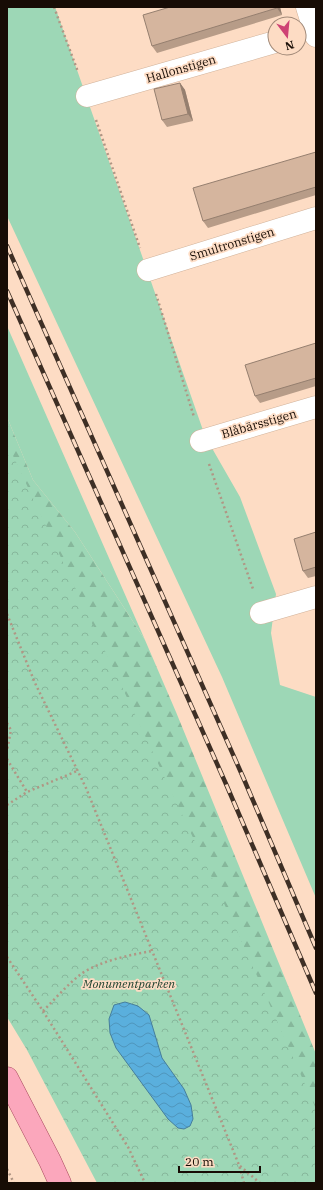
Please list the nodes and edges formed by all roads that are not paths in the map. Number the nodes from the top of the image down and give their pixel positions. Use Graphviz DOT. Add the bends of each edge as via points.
graph roads {
  1 [pos="307,7"];
  2 [pos="310,34"];
  3 [pos="267,44"];
  4 [pos="87,96"];
  5 [pos="316,218"];
  6 [pos="148,270"];
  7 [pos="316,407"];
  8 [pos="201,441"];
  9 [pos="316,597"];
  10 [pos="261,613"];
  11 [pos="7,1078"];
  12 [pos="60,1183"];
  1 -- 2 [label="street"];
  3 -- 4 [label="street, Hallonstigen"];
  5 -- 6 [label="street, Smultronstigen"];
  7 -- 8 [label="street, Blåbärsstigen"];
  9 -- 10 [label="street"];
  11 -- 12 [label="main road"];
}
